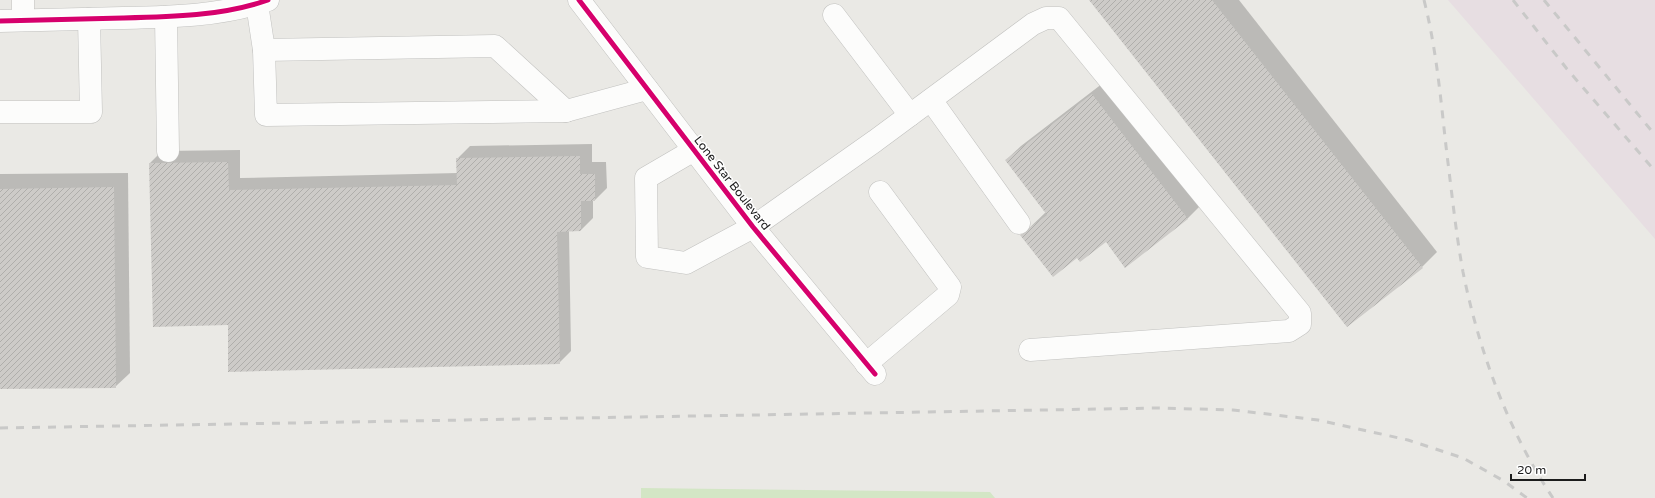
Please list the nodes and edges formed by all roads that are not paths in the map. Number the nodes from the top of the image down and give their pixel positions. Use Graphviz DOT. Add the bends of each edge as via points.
graph roads {
  1 [pos="579,0"];
  2 [pos="265,1"];
  3 [pos="23,10"];
  4 [pos="834,15"];
  5 [pos="166,17"];
  6 [pos="90,19"];
  7 [pos="0,21"];
  8 [pos="264,50"];
  9 [pos="647,89"];
  10 [pos="931,100"];
  11 [pos="566,111"];
  12 [pos="0,112"];
  13 [pos="910,115"];
  14 [pos="694,150"];
  15 [pos="168,151"];
  16 [pos="880,192"];
  17 [pos="1019,223"];
  18 [pos="753,228"];
  19 [pos="1030,350"];
  1 -- 9 [label="street, Lone Star Boulevard"];
  2 -- 5 [label="street" via="219,12"];
  2 -- 8 [label="street"];
  3 -- 6 [label="street"];
  3 -- 7 [label="street"];
  4 -- 13 [label="street"];
  5 -- 6 [label="street"];
  5 -- 15 [label="street"];
  6 -- 12 [label="street" via="91,112"];
  8 -- 11 [label="street" via="495,46"];
  8 -- 11 [label="street" via="266,115"];
  9 -- 11 [label="street"];
  9 -- 14 [label="street, Lone Star Boulevard"];
  10 -- 13 [label="street"];
  10 -- 17 [label="street"];
  10 -- 19 [label="street" via="1033,24 1046,18 1059,18 1300,312 1300,324 1289,331"];
  13 -- 18 [label="street"];
  14 -- 18 [label="street, Lone Star Boulevard"];
  14 -- 18 [label="street" via="646,178 646,257 686,264"];
  16 -- 18 [label="street, Lone Star Boulevard" via="950,287 948,294 871,369"];
}
